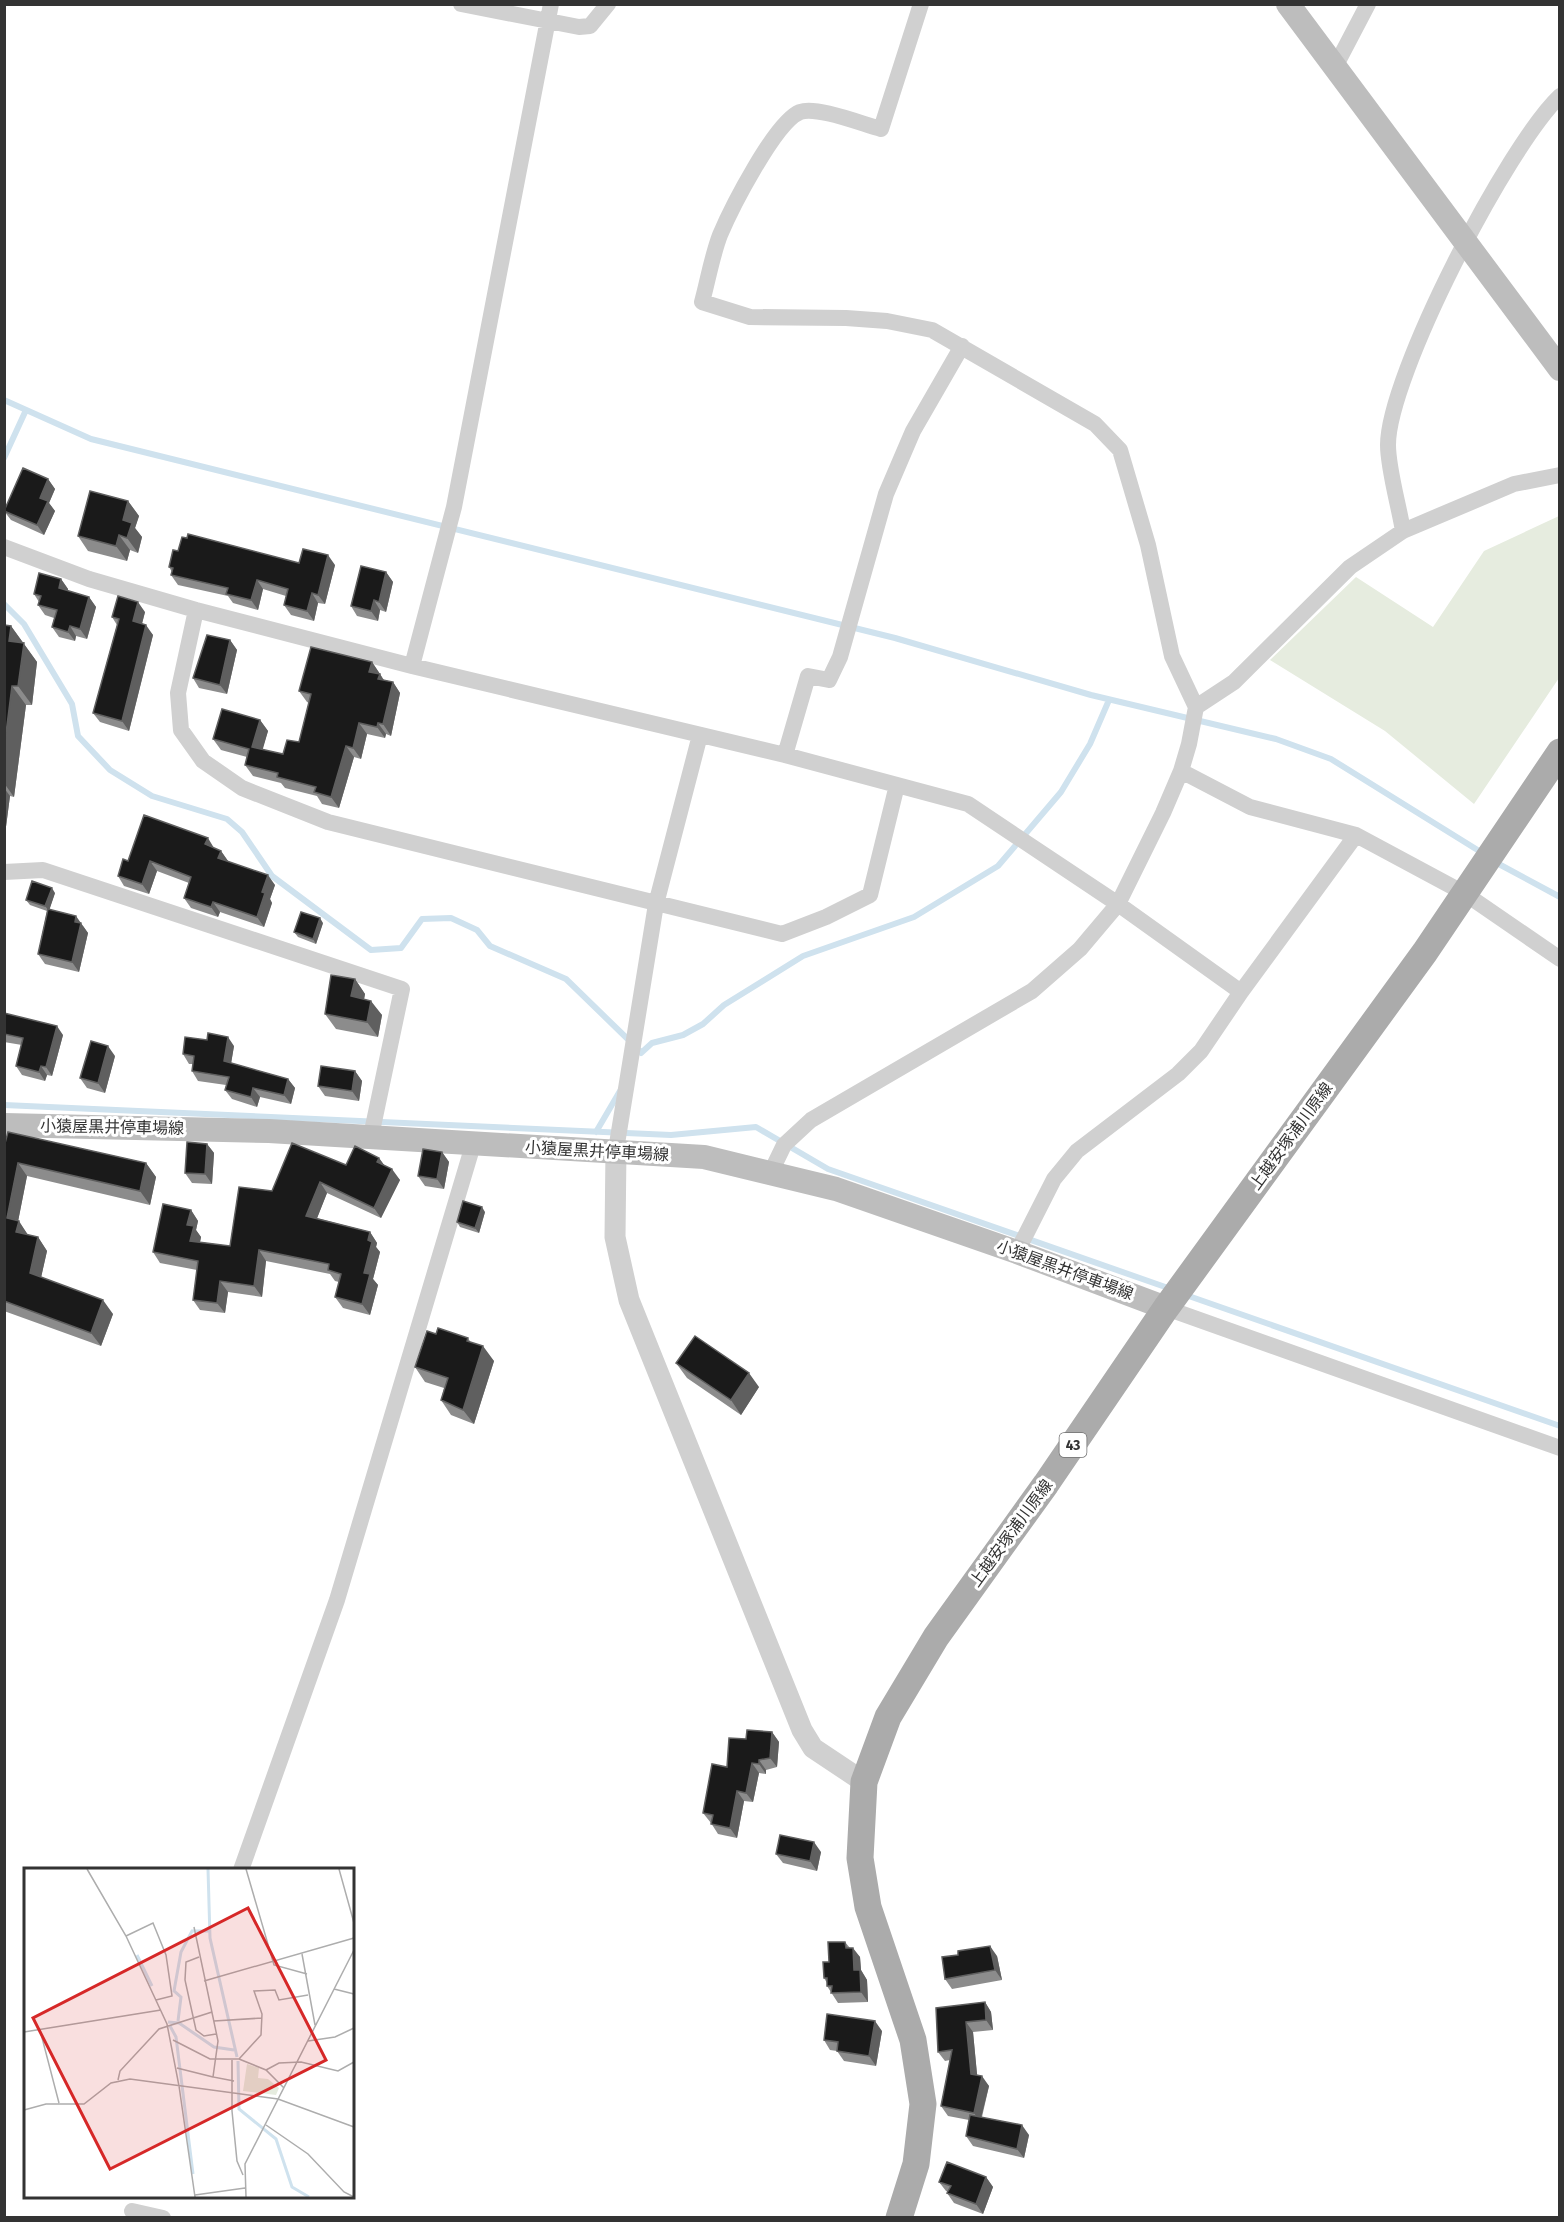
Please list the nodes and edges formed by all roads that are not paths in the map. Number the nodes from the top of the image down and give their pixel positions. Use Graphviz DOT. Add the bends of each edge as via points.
graph roads {
  1 [pos="461,4"];
  2 [pos="608,4"];
  3 [pos="921,4"];
  4 [pos="1288,4"];
  5 [pos="1368,4"];
  6 [pos="549,13"];
  7 [pos="1335,67"];
  8 [pos="1560,96"];
  9 [pos="1467,242"];
  10 [pos="962,346"];
  11 [pos="1560,369"];
  12 [pos="1560,475"];
  13 [pos="1403,531"];
  14 [pos="4,548"];
  15 [pos="196,610"];
  16 [pos="412,666"];
  17 [pos="1196,707"];
  18 [pos="700,735"];
  19 [pos="1560,752"];
  20 [pos="785,755"];
  21 [pos="1181,771"];
  22 [pos="897,785"];
  23 [pos="1356,835"];
  24 [pos="4,872"];
  25 [pos="1464,893"];
  26 [pos="656,904"];
  27 [pos="1118,904"];
  28 [pos="1560,959"];
  29 [pos="1240,992"];
  30 [pos="4,1125"];
  31 [pos="371,1136"];
  32 [pos="473,1145"];
  33 [pos="616,1150"];
  34 [pos="771,1172"];
  35 [pos="1017,1252"];
  36 [pos="1166,1308"];
  37 [pos="1560,1448"];
  38 [pos="864,1782"];
  39 [pos="241,1868"];
  40 [pos="132,2208"];
  41 [pos="163,2217"];
  42 [pos="899,2217"];
  1 -- 6 [label="street"];
  2 -- 6 [label="street" via="590,26 579,27"];
  3 -- 10 [label="street" via="881,129 820,112 801,112 787,121 769,143 720,236 702,302 750,317 887,321 932,330"];
  4 -- 7 [label="main road"];
  5 -- 7 [label="street"];
  6 -- 16 [label="street" via="454,507"];
  7 -- 9 [label="main road"];
  8 -- 9 [label="street" via="1527,136"];
  9 -- 11 [label="main road"];
  9 -- 13 [label="street" via="1420,334 1396,404 1388,445"];
  10 -- 17 [label="street" via="1095,424 1120,450 1148,545 1172,656"];
  10 -- 20 [label="street" via="913,431 886,494 840,657 829,680 808,676"];
  12 -- 13 [label="street" via="1514,484"];
  13 -- 17 [label="street" via="1350,567 1234,682"];
  14 -- 15 [label="street" via="89,579"];
  15 -- 16 [label="street"];
  15 -- 26 [label="street" via="178,693 182,730 203,761 242,788 328,822"];
  16 -- 18 [label="street"];
  17 -- 21 [label="street"];
  18 -- 20 [label="street"];
  18 -- 26 [label="street"];
  19 -- 25 [label="main road, 上越安塚浦川原線 / 43"];
  20 -- 22 [label="street"];
  21 -- 23 [label="street" via="1250,807"];
  21 -- 27 [label="street"];
  22 -- 26 [label="street" via="870,895 826,917 782,934"];
  22 -- 27 [label="street" via="968,804"];
  23 -- 25 [label="street"];
  23 -- 29 [label="street"];
  24 -- 31 [label="street" via="43,870 402,989"];
  25 -- 28 [label="street"];
  25 -- 36 [label="main road, 上越安塚浦川原線 / 43"];
  26 -- 33 [label="street"];
  27 -- 29 [label="street"];
  27 -- 34 [label="street" via="1080,949 1032,991 811,1120 784,1146"];
  29 -- 35 [label="street" via="1201,1051 1178,1074 1077,1151 1054,1179"];
  30 -- 31 [label="main road, 小猿屋黒井停車場線"];
  31 -- 32 [label="main road, 小猿屋黒井停車場線"];
  32 -- 33 [label="main road, 小猿屋黒井停車場線"];
  32 -- 39 [label="street" via="337,1600"];
  33 -- 34 [label="main road, 小猿屋黒井停車場線" via="704,1157"];
  33 -- 38 [label="street" via="615,1237 630,1300 802,1730 813,1748"];
  34 -- 35 [label="main road, 小猿屋黒井停車場線" via="836,1189"];
  35 -- 36 [label="main road, 小猿屋黒井停車場線"];
  36 -- 37 [label="street"];
  36 -- 38 [label="main road, 上越安塚浦川原線 / 43" via="915,1670 888,1717"];
  38 -- 42 [label="main road, 上越安塚浦川原線 / 43" via="860,1858 868,1907 913,2040 922,2104 916,2164"];
  40 -- 41 [label="street"];
}
